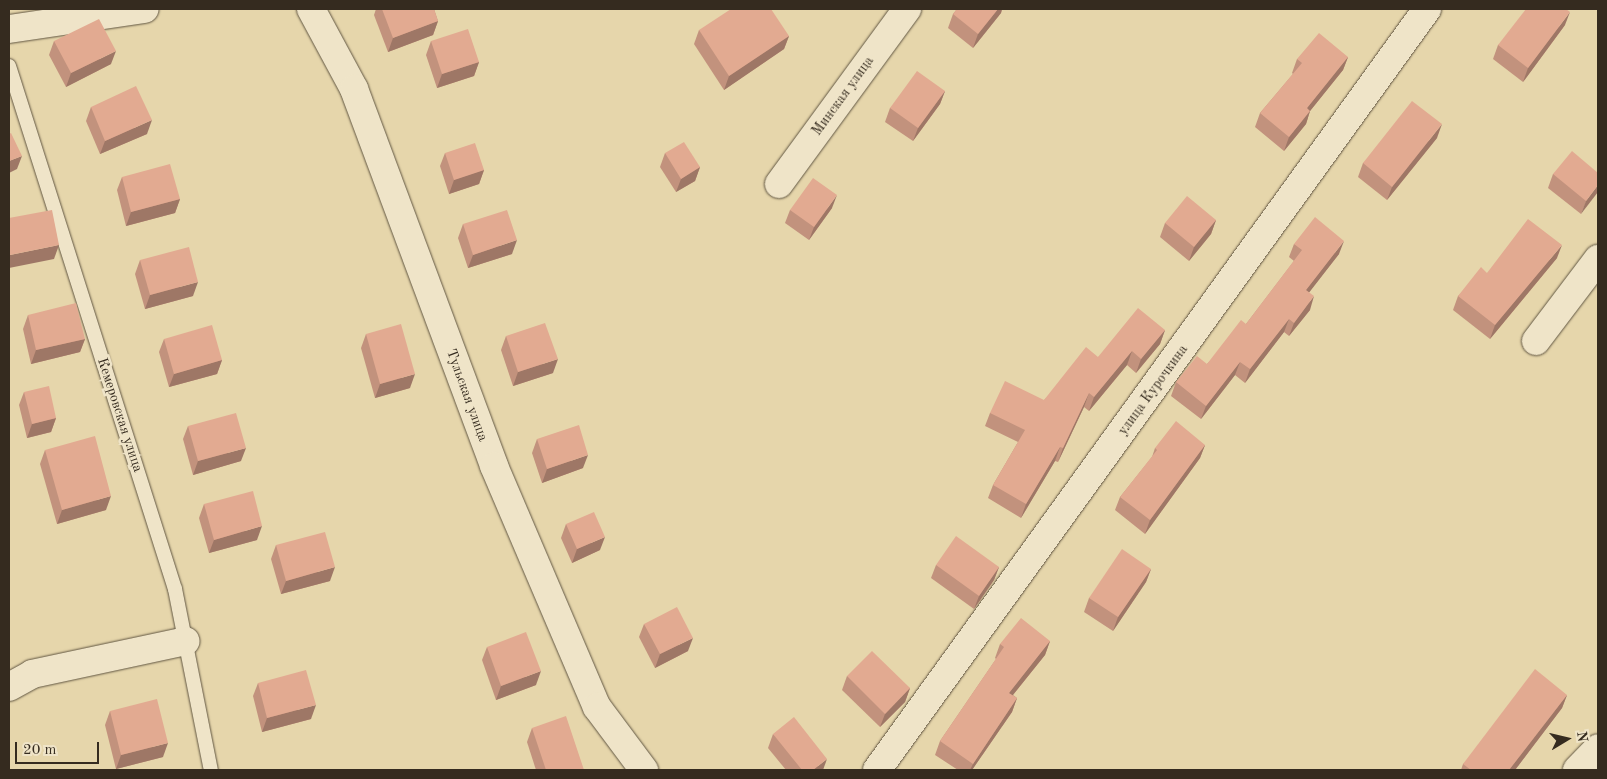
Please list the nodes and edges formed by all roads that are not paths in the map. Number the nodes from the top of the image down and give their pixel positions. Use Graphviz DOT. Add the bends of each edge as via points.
graph roads {
  1 [pos="145,9"];
  2 [pos="311,9"];
  3 [pos="907,9"];
  4 [pos="1427,9"];
  5 [pos="9,29"];
  6 [pos="9,66"];
  7 [pos="779,184"];
  8 [pos="1598,259"];
  9 [pos="1536,341"];
  10 [pos="186,641"];
  11 [pos="9,686"];
  12 [pos="1598,748"];
  13 [pos="211,770"];
  14 [pos="644,770"];
  15 [pos="877,770"];
  16 [pos="1577,770"];
  1 -- 5 [label="street"];
  2 -- 14 [label="street, Тульская улица" via="354,89 494,466 597,707"];
  3 -- 7 [label="street, Минская улица"];
  4 -- 15 [label="street, улица Курочкина"];
  6 -- 10 [label="lane, Кемеровская улица" via="176,589"];
  8 -- 9 [label="street"];
  10 -- 11 [label="street" via="32,674"];
  10 -- 13 [label="lane, Кемеровская улица"];
  12 -- 16 [label="street"];
}
